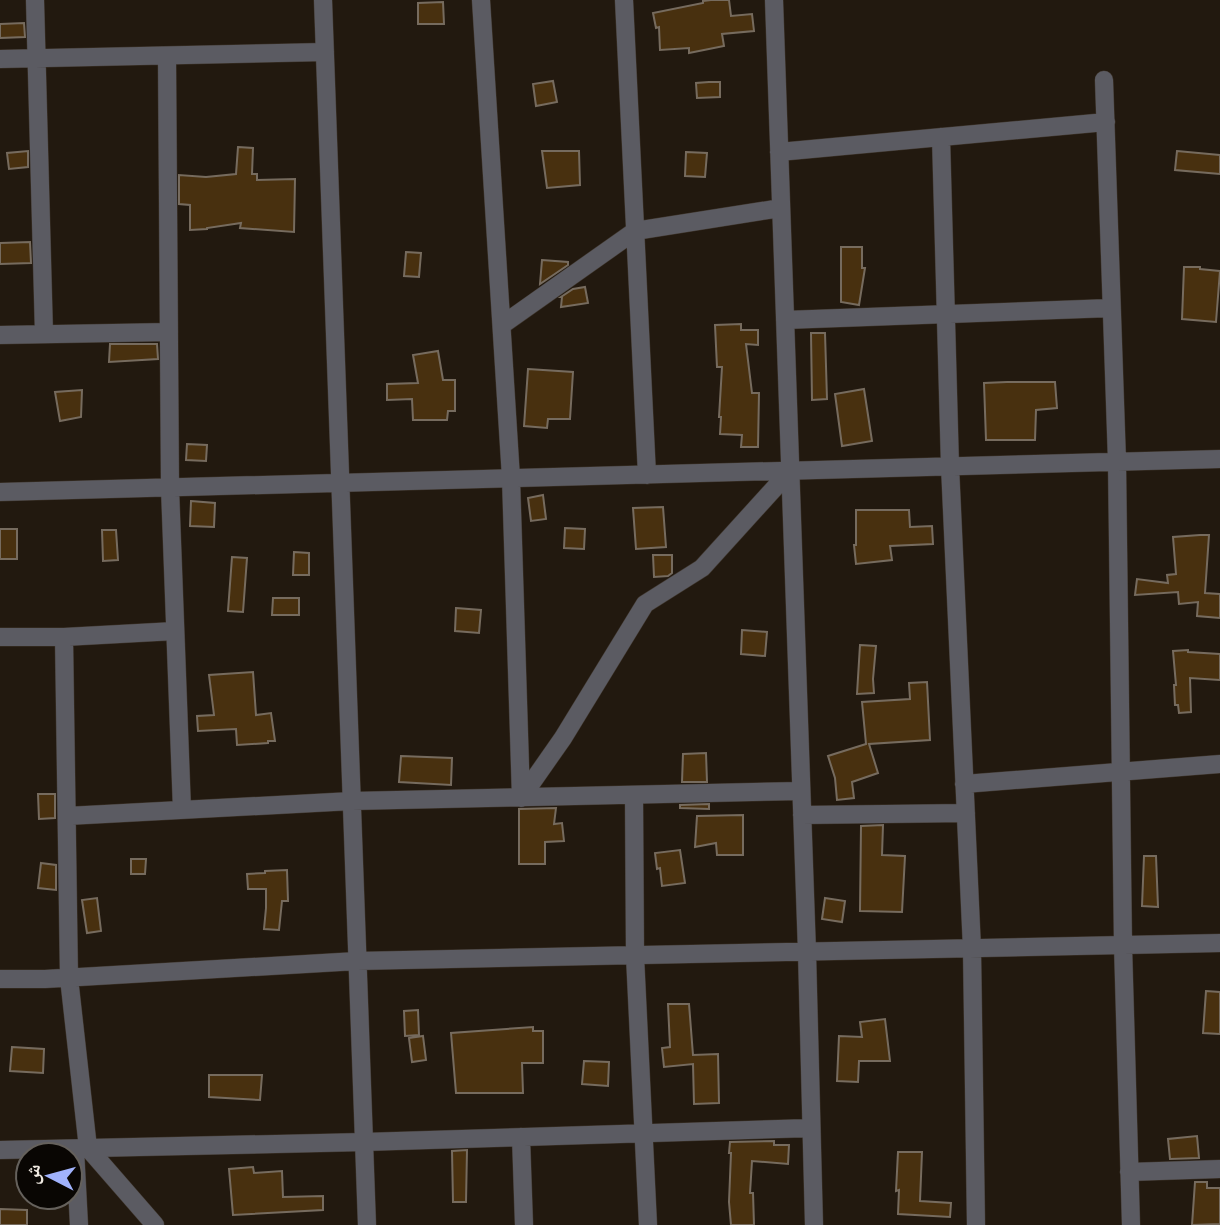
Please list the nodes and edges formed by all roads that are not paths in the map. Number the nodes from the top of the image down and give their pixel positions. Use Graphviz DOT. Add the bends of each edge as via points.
graph roads {
  1 [pos="34,0"];
  2 [pos="323,0"];
  3 [pos="481,0"];
  4 [pos="624,0"];
  5 [pos="774,0"];
  6 [pos="325,52"];
  7 [pos="167,56"];
  8 [pos="36,58"];
  9 [pos="0,59"];
  10 [pos="1104,80"];
  11 [pos="1106,122"];
  12 [pos="941,137"];
  13 [pos="779,152"];
  14 [pos="781,208"];
  15 [pos="635,231"];
  16 [pos="1111,308"];
  17 [pos="946,314"];
  18 [pos="785,320"];
  19 [pos="502,325"];
  20 [pos="169,332"];
  21 [pos="44,334"];
  22 [pos="0,335"];
  23 [pos="1220,458"];
  24 [pos="1116,461"];
  25 [pos="950,466"];
  26 [pos="790,471"];
  27 [pos="647,475"];
  28 [pos="511,478"];
  29 [pos="340,483"];
  30 [pos="170,488"];
  31 [pos="0,492"];
  32 [pos="175,631"];
  33 [pos="0,637"];
  34 [pos="64,637"];
  35 [pos="1220,764"];
  36 [pos="1121,772"];
  37 [pos="964,784"];
  38 [pos="801,792"];
  39 [pos="634,795"];
  40 [pos="521,798"];
  41 [pos="352,802"];
  42 [pos="182,810"];
  43 [pos="965,813"];
  44 [pos="802,815"];
  45 [pos="67,816"];
  46 [pos="1220,943"];
  47 [pos="1123,945"];
  48 [pos="972,949"];
  49 [pos="807,952"];
  50 [pos="635,956"];
  51 [pos="357,961"];
  52 [pos="69,978"];
  53 [pos="0,979"];
  54 [pos="811,1128"];
  55 [pos="644,1133"];
  56 [pos="521,1137"];
  57 [pos="81,1141"];
  58 [pos="364,1142"];
  59 [pos="84,1148"];
  60 [pos="84,1150"];
  61 [pos="1220,1169"];
  62 [pos="1129,1172"];
  63 [pos="155,1225"];
  64 [pos="367,1225"];
  65 [pos="524,1225"];
  66 [pos="648,1225"];
  67 [pos="814,1225"];
  68 [pos="976,1225"];
  69 [pos="1131,1225"];
  1 -- 8 [label="street"];
  2 -- 6 [label="street"];
  3 -- 19 [label="street"];
  4 -- 15 [label="street"];
  5 -- 13 [label="street"];
  6 -- 7 [label="street"];
  6 -- 29 [label="street"];
  7 -- 8 [label="street"];
  7 -- 20 [label="street"];
  8 -- 9 [label="street"];
  8 -- 21 [label="street"];
  10 -- 11 [label="street"];
  11 -- 12 [label="street"];
  11 -- 16 [label="street"];
  12 -- 13 [label="street"];
  12 -- 17 [label="street"];
  13 -- 14 [label="street"];
  14 -- 15 [label="street"];
  14 -- 18 [label="street"];
  15 -- 19 [label="street"];
  15 -- 27 [label="street"];
  16 -- 17 [label="street"];
  16 -- 24 [label="street"];
  17 -- 18 [label="street"];
  17 -- 25 [label="street"];
  18 -- 26 [label="street"];
  19 -- 28 [label="street"];
  20 -- 21 [label="street"];
  20 -- 30 [label="street"];
  21 -- 22 [label="street"];
  23 -- 24 [label="street"];
  24 -- 25 [label="street"];
  24 -- 36 [label="street"];
  25 -- 26 [label="street"];
  25 -- 37 [label="street"];
  26 -- 27 [label="street"];
  26 -- 38 [label="street"];
  26 -- 40 [label="street" via="702,568 645,604"];
  27 -- 28 [label="street"];
  28 -- 29 [label="street"];
  28 -- 40 [label="street"];
  29 -- 30 [label="street"];
  29 -- 41 [label="street"];
  30 -- 31 [label="street"];
  30 -- 32 [label="street"];
  32 -- 34 [label="street"];
  32 -- 42 [label="street"];
  33 -- 34 [label="street"];
  34 -- 45 [label="street"];
  35 -- 36 [label="street"];
  36 -- 37 [label="street"];
  36 -- 47 [label="street"];
  37 -- 43 [label="street"];
  38 -- 39 [label="street"];
  38 -- 44 [label="street"];
  39 -- 40 [label="street"];
  39 -- 50 [label="street"];
  40 -- 41 [label="street"];
  41 -- 42 [label="street"];
  41 -- 51 [label="street"];
  42 -- 45 [label="street"];
  43 -- 44 [label="street"];
  43 -- 48 [label="street"];
  44 -- 49 [label="street"];
  45 -- 52 [label="street"];
  46 -- 47 [label="street"];
  47 -- 48 [label="street"];
  47 -- 62 [label="street"];
  48 -- 49 [label="street"];
  48 -- 68 [label="street"];
  49 -- 50 [label="street"];
  49 -- 54 [label="street"];
  50 -- 51 [label="street"];
  50 -- 55 [label="street"];
  51 -- 52 [label="street"];
  51 -- 58 [label="street"];
  52 -- 53 [label="street"];
  52 -- 57 [label="street"];
  54 -- 55 [label="street"];
  54 -- 67 [label="street"];
  55 -- 56 [label="street"];
  55 -- 66 [label="street"];
  56 -- 58 [label="street"];
  56 -- 65 [label="street"];
  58 -- 59 [label="street"];
  58 -- 64 [label="street"];
  60 -- 63 [label="street"];
  61 -- 62 [label="street"];
  62 -- 69 [label="street"];
}
